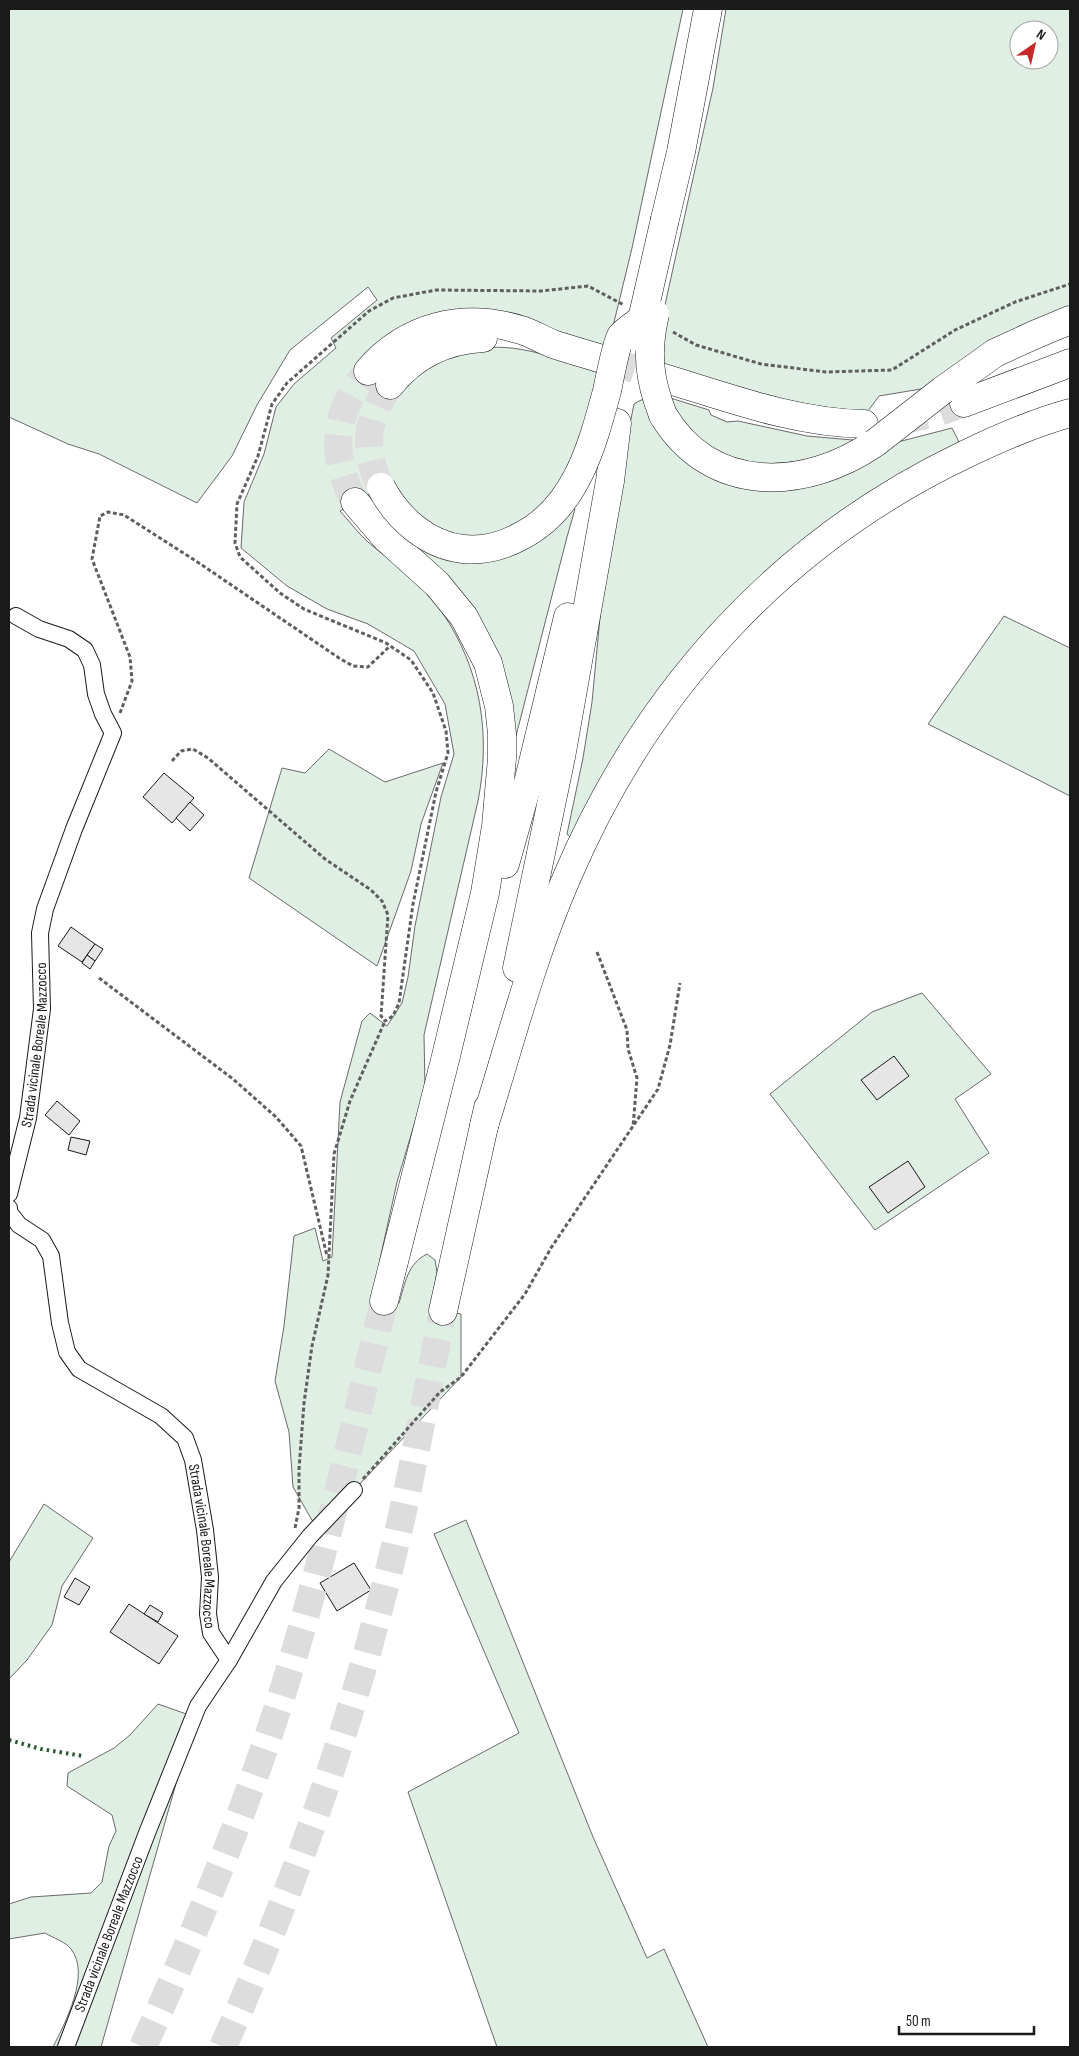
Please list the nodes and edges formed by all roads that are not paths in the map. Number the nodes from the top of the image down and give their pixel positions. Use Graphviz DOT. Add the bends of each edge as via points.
graph roads {
  1 [pos="708,9"];
  2 [pos="665,219"];
  3 [pos="636,314"];
  4 [pos="1070,320"];
  5 [pos="608,361"];
  6 [pos="1070,364"];
  7 [pos="660,377"];
  8 [pos="379,378"];
  9 [pos="954,397"];
  10 [pos="1070,413"];
  11 [pos="617,422"];
  12 [pos="870,434"];
  13 [pos="381,487"];
  14 [pos="355,502"];
  15 [pos="16,616"];
  16 [pos="446,1056"];
  17 [pos="484,1126"];
  18 [pos="9,1194"];
  19 [pos="9,1208"];
  20 [pos="384,1301"];
  21 [pos="443,1311"];
  22 [pos="354,1490"];
  23 [pos="229,1660"];
  24 [pos="66,2047"];
  1 -- 2 [label="highway"];
  2 -- 3 [label="highway, bridge"];
  2 -- 12 [label="highway, bridge" via="672,244 652,326 651,380 663,415 677,436 702,459 721,469 774,478 815,472 841,462"];
  3 -- 11 [label="highway, bridge"];
  3 -- 13 [label="highway, bridge" via="621,336 594,438 573,484 552,514 527,534 511,542 485,548 444,545 430,539 404,519"];
  4 -- 9 [label="highway" via="995,353"];
  5 -- 8 [label="highway" via="552,344 521,330 470,323 422,331 404,340 384,354"];
  6 -- 9 [label="highway"];
  7 -- 12 [label="highway" via="804,418 844,424"];
  9 -- 12 [label="highway, bridge"];
  10 -- 17 [label="highway" via="960,457 871,507 769,585 681,680 621,769 567,876 532,968"];
  11 -- 16 [label="highway" via="600,479 529,779"];
  11 -- 17 [label="highway" via="610,481 561,757"];
  14 -- 16 [label="highway" via="386,538 437,584 464,617 488,663 500,706 502,758 496,826 485,893"];
  15 -- 18 [label="street, Strada vicinale Boreale Mazzocco" via="39,629 69,639 85,650 92,665 96,694 113,732 45,910 40,933 42,1009 28,1118"];
  16 -- 20 [label="highway"];
  17 -- 21 [label="highway"];
  19 -- 23 [label="street, Strada vicinale Boreale Mazzocco" via="19,1225 42,1240 51,1256 67,1352 79,1369 161,1416 185,1438 193,1460 205,1530 211,1633"];
  22 -- 23 [label="street" via="310,1536 274,1581"];
  23 -- 24 [label="street, Strada vicinale Boreale Mazzocco" via="198,1706"];
}
